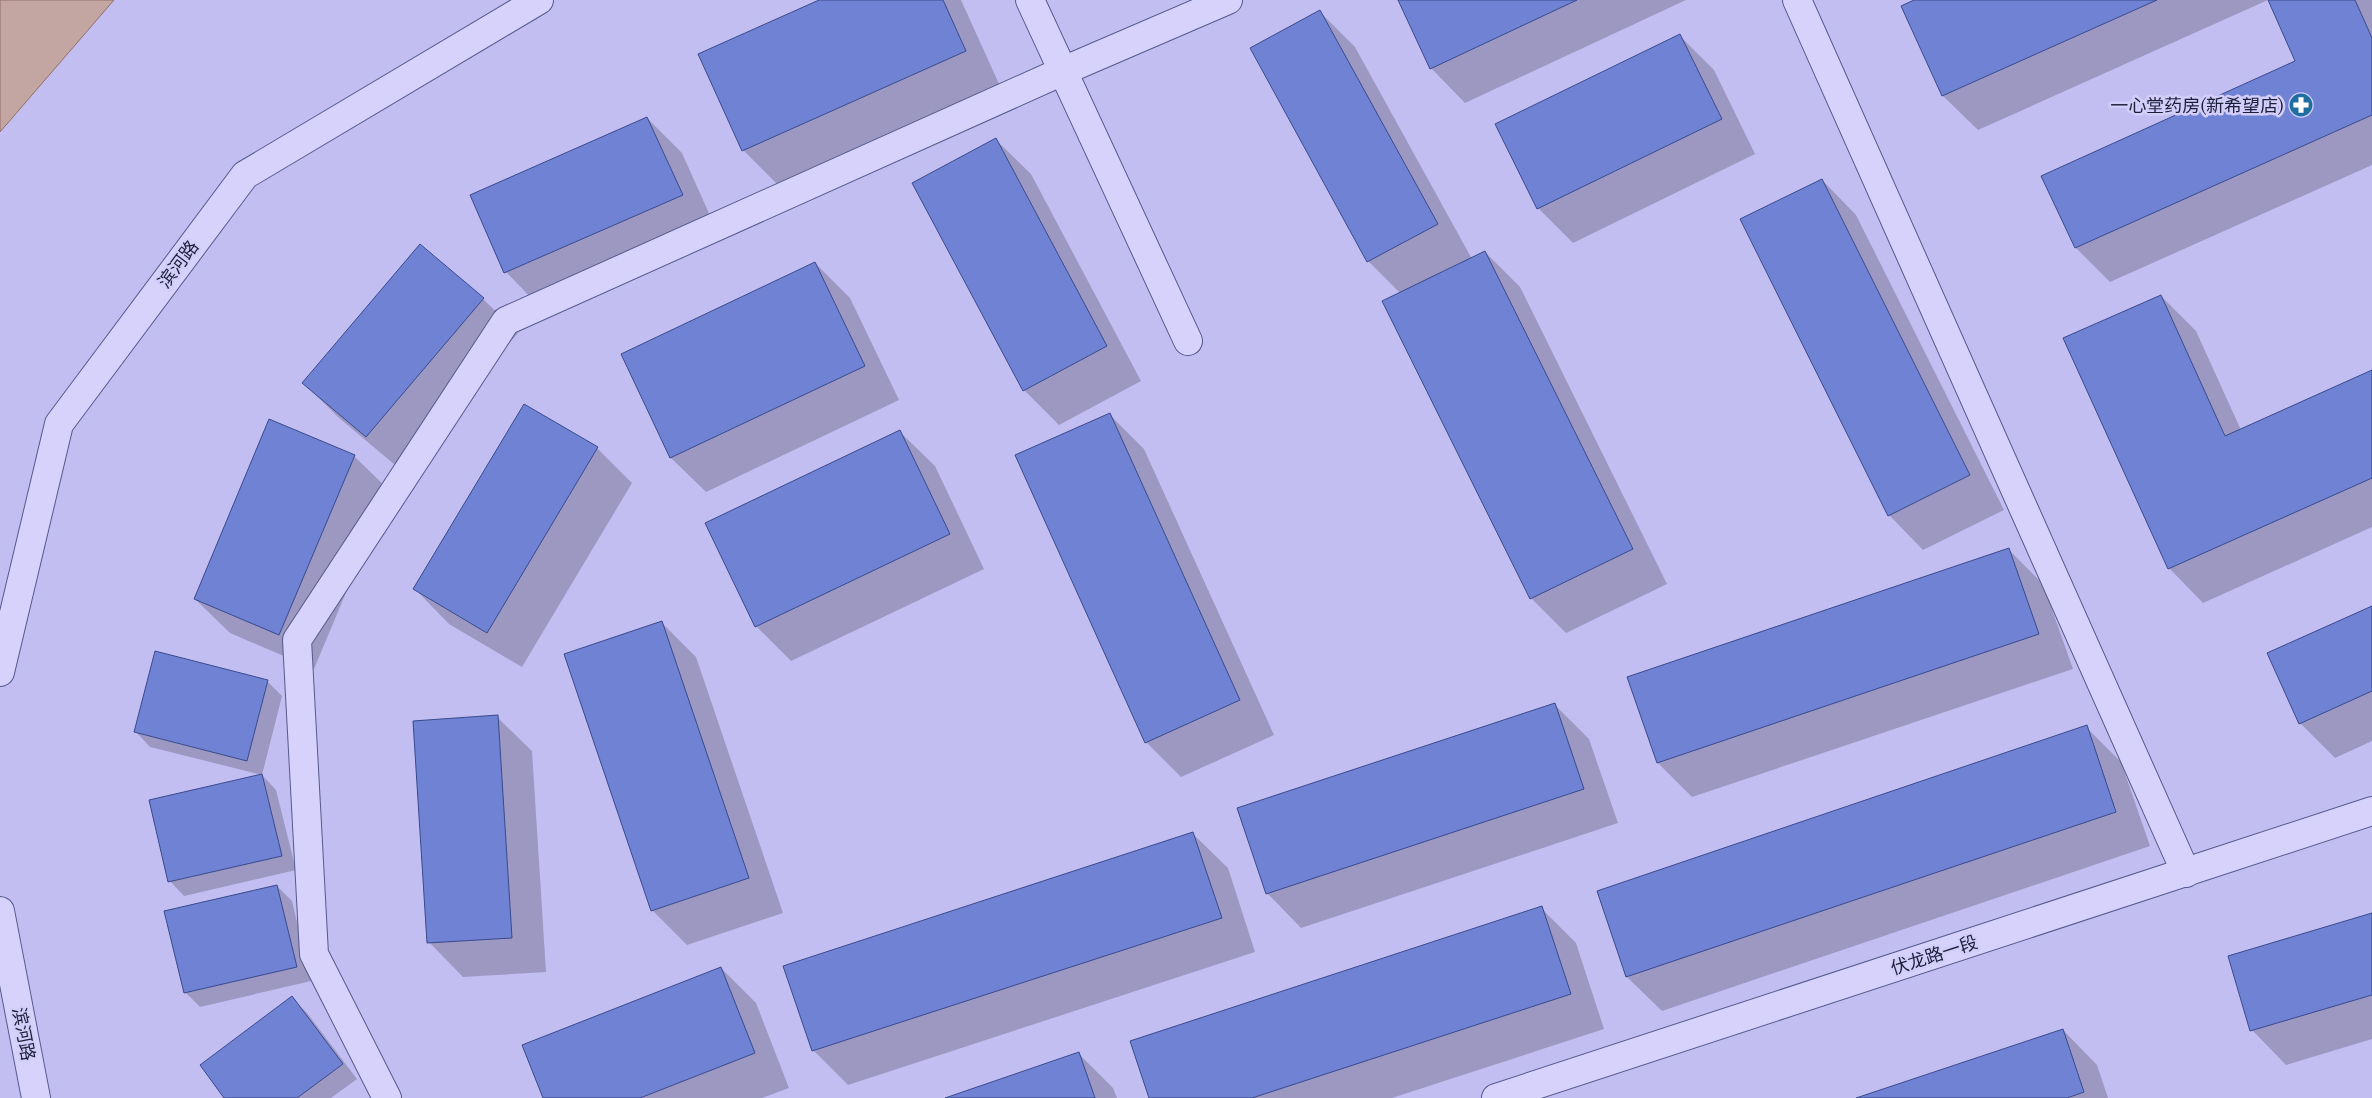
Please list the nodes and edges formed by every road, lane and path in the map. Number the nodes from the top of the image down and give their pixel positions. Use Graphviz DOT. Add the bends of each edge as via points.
graph roads {
  1 [pos="539,0"];
  2 [pos="1030,0"];
  3 [pos="1228,0"];
  4 [pos="1797,0"];
  5 [pos="1063,71"];
  6 [pos="1188,341"];
  7 [pos="0,672"];
  8 [pos="2372,811"];
  9 [pos="2186,873"];
  10 [pos="0,911"];
  11 [pos="36,1098"];
  12 [pos="387,1098"];
  13 [pos="1496,1098"];
  1 -- 7 [label="street, 滨河路" via="245,175 59,424"];
  2 -- 5 [label="street"];
  3 -- 5 [label="street"];
  4 -- 9 [label="street"];
  5 -- 6 [label="street"];
  5 -- 12 [label="street" via="506,321 500,330 297,640 314,954"];
  8 -- 9 [label="street, 伏龙路一段"];
  9 -- 13 [label="street, 伏龙路一段"];
  10 -- 11 [label="street, 滨河路"];
}
